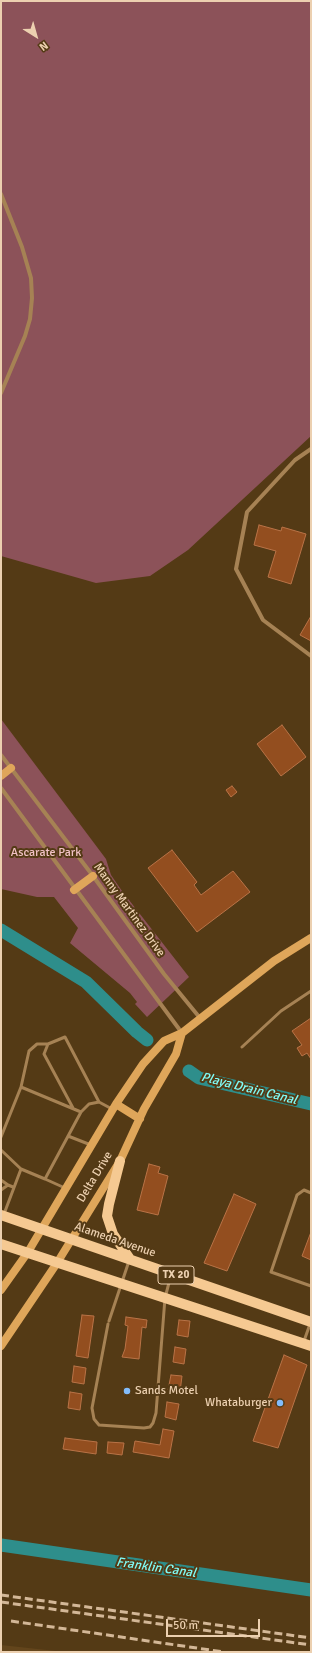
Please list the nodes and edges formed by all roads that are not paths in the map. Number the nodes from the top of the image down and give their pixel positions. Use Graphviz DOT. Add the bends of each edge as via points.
graph roads {
  1 [pos="1,194"];
  2 [pos="1,393"];
  3 [pos="311,449"];
  4 [pos="311,656"];
  5 [pos="1,755"];
  6 [pos="11,768"];
  7 [pos="1,776"];
  8 [pos="1,788"];
  9 [pos="93,876"];
  10 [pos="74,890"];
  11 [pos="311,938"];
  12 [pos="311,992"];
  13 [pos="200,1018"];
  14 [pos="182,1034"];
  15 [pos="48,1044"];
  16 [pos="242,1047"];
  17 [pos="21,1087"];
  18 [pos="99,1102"];
  19 [pos="114,1106"];
  20 [pos="73,1108"];
  21 [pos="81,1112"];
  22 [pos="140,1119"];
  23 [pos="68,1136"];
  24 [pos="1,1137"];
  25 [pos="91,1145"];
  26 [pos="1,1150"];
  27 [pos="120,1161"];
  28 [pos="21,1169"];
  29 [pos="45,1179"];
  30 [pos="1,1180"];
  31 [pos="8,1185"];
  32 [pos="13,1187"];
  33 [pos="66,1188"];
  34 [pos="1,1190"];
  35 [pos="311,1193"];
  36 [pos="2,1215"];
  37 [pos="42,1229"];
  38 [pos="72,1239"];
  39 [pos="1,1244"];
  40 [pos="28,1252"];
  41 [pos="130,1260"];
  42 [pos="57,1263"];
  43 [pos="171,1274"];
  44 [pos="121,1284"];
  45 [pos="311,1286"];
  46 [pos="1,1290"];
  47 [pos="165,1298"];
  48 [pos="311,1322"];
  49 [pos="307,1345"];
  50 [pos="1,1346"];
  1 -- 2 [label="street" via="22,247 31,278 32,298 25,336"];
  3 -- 4 [label="street" via="295,460 247,512 236,569 263,620"];
  5 -- 6 [label="street, Manny Martinez Drive"];
  6 -- 7 [label="main road"];
  6 -- 9 [label="street, Manny Martinez Drive"];
  8 -- 10 [label="street"];
  9 -- 10 [label="main road"];
  9 -- 13 [label="street, Manny Martinez Drive" via="164,974"];
  10 -- 14 [label="street"];
  11 -- 13 [label="main road, Delta Drive" via="274,961"];
  12 -- 16 [label="lane" via="281,1011"];
  13 -- 14 [label="main road, Delta Drive"];
  14 -- 19 [label="main road, Delta Drive" via="164,1041 143,1064"];
  14 -- 22 [label="main road, Delta Drive" via="176,1054"];
  15 -- 17 [label="lane" via="37,1044 29,1051"];
  15 -- 18 [label="lane" via="65,1037"];
  15 -- 20 [label="lane" via="44,1054"];
  17 -- 20 [label="lane"];
  17 -- 24 [label="lane"];
  18 -- 19 [label="lane"];
  18 -- 21 [label="lane" via="89,1104"];
  19 -- 22 [label="main road"];
  19 -- 25 [label="main road, Delta Drive"];
  20 -- 21 [label="lane"];
  21 -- 23 [label="lane"];
  22 -- 27 [label="main road, Delta Drive"];
  23 -- 25 [label="lane"];
  23 -- 29 [label="lane"];
  25 -- 33 [label="main road, Delta Drive"];
  26 -- 28 [label="lane"];
  27 -- 38 [label="main road, Delta Drive"];
  27 -- 41 [label="main road" via="107,1216 113,1234"];
  28 -- 29 [label="lane"];
  28 -- 32 [label="lane"];
  29 -- 33 [label="lane"];
  30 -- 31 [label="lane"];
  31 -- 32 [label="lane"];
  31 -- 34 [label="lane"];
  32 -- 36 [label="lane"];
  33 -- 37 [label="main road, Delta Drive"];
  35 -- 45 [label="lane" via="304,1190 297,1195 271,1272"];
  36 -- 37 [label="main road, Alameda Avenue / TX 20"];
  37 -- 38 [label="main road, Alameda Avenue / TX 20"];
  37 -- 40 [label="main road, Delta Drive"];
  38 -- 41 [label="main road, Alameda Avenue / TX 20"];
  38 -- 42 [label="main road, Delta Drive"];
  39 -- 40 [label="main road, TX 20"];
  40 -- 42 [label="main road, TX 20"];
  40 -- 46 [label="main road, Delta Drive"];
  41 -- 43 [label="main road, Alameda Avenue / TX 20"];
  41 -- 44 [label="lane"];
  42 -- 44 [label="main road, TX 20"];
  42 -- 50 [label="main road, Delta Drive"];
  43 -- 47 [label="lane"];
  43 -- 48 [label="main road, Alameda Avenue / TX 20"];
  44 -- 47 [label="main road, TX 20"];
  44 -- 47 [label="lane" via="109,1322 92,1408 94,1419 99,1425 144,1428 153,1423 156,1413"];
  47 -- 49 [label="main road, TX 20"];
  48 -- 49 [label="lane"];
}
